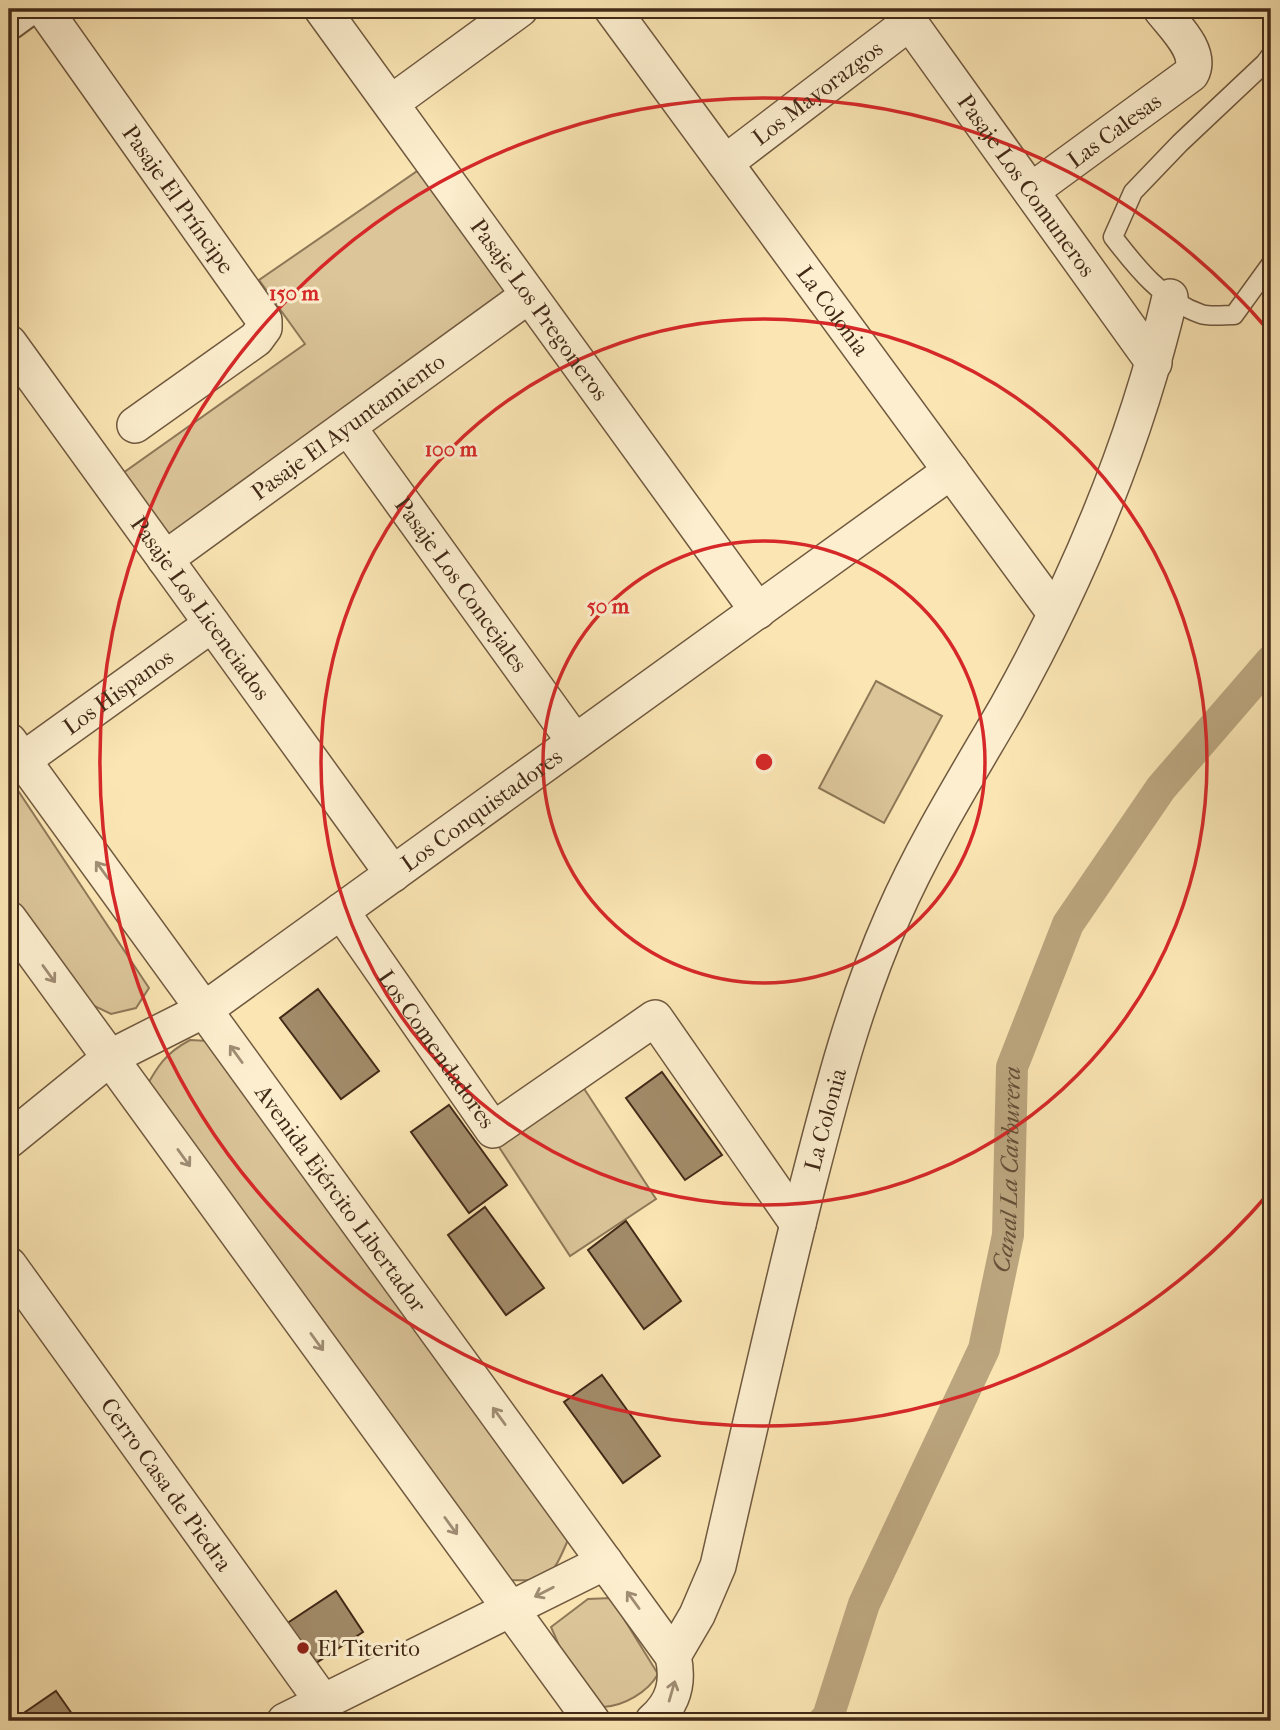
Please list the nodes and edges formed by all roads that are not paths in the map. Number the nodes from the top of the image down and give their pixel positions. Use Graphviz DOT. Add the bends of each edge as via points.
graph roads {
  1 [pos="24,9"];
  2 [pos="44,9"];
  3 [pos="322,9"];
  4 [pos="520,9"];
  5 [pos="612,9"];
  6 [pos="1161,9"];
  7 [pos="905,16"];
  8 [pos="9,20"];
  9 [pos="1269,61"];
  10 [pos="391,103"];
  11 [pos="725,163"];
  12 [pos="1031,191"];
  13 [pos="1271,264"];
  14 [pos="529,295"];
  15 [pos="1170,297"];
  16 [pos="9,343"];
  17 [pos="1154,363"];
  18 [pos="135,425"];
  19 [pos="348,427"];
  20 [pos="951,471"];
  21 [pos="165,559"];
  22 [pos="758,611"];
  23 [pos="1055,613"];
  24 [pos="212,624"];
  25 [pos="575,743"];
  26 [pos="16,751"];
  27 [pos="393,874"];
  28 [pos="341,911"];
  29 [pos="9,919"];
  30 [pos="204,1010"];
  31 [pos="111,1057"];
  32 [pos="9,1140"];
  33 [pos="798,1224"];
  34 [pos="9,1265"];
  35 [pos="605,1562"];
  36 [pos="511,1609"];
  37 [pos="673,1656"];
  38 [pos="323,1703"];
  39 [pos="285,1721"];
  40 [pos="592,1721"];
  41 [pos="653,1721"];
  1 -- 8 [label="street"];
  2 -- 18 [label="street, Pasaje El Príncipe" via="264,320 256,339"];
  3 -- 10 [label="street, Pasaje Los Pregoneros"];
  4 -- 10 [label="street"];
  5 -- 11 [label="street, La Colonia"];
  6 -- 12 [label="street, Las Calesas" via="1192,50 1195,67 1185,79"];
  7 -- 11 [label="street, Los Mayorazgos"];
  7 -- 12 [label="street, Pasaje Los Comuneros"];
  9 -- 15 [label="lane" via="1133,192 1114,237 1137,268"];
  10 -- 14 [label="street, Pasaje Los Pregoneros"];
  11 -- 20 [label="street, La Colonia"];
  12 -- 17 [label="street, Pasaje Los Comuneros"];
  13 -- 15 [label="lane" via="1234,315 1202,314"];
  14 -- 19 [label="street, Pasaje El Ayuntamiento"];
  14 -- 22 [label="street, Pasaje Los Pregoneros"];
  15 -- 17 [label="street, La Colonia"];
  16 -- 21 [label="street, Pasaje Los Licenciados"];
  17 -- 23 [label="street, La Colonia" via="1111,489"];
  19 -- 21 [label="street, Pasaje El Ayuntamiento"];
  19 -- 25 [label="street, Pasaje Los Concejales"];
  20 -- 22 [label="street, Los Conquistadores"];
  20 -- 23 [label="street, La Colonia"];
  21 -- 24 [label="street, Pasaje Los Licenciados"];
  22 -- 25 [label="street, Los Conquistadores"];
  23 -- 33 [label="street, La Colonia" via="893,914 840,1059"];
  24 -- 26 [label="street, Los Hispanos"];
  24 -- 27 [label="street, Pasaje Los Licenciados"];
  25 -- 27 [label="street, Los Conquistadores"];
  30 -- 26 [label="street, Avenida Ejército Libertador, one-way"];
  27 -- 28 [label="street, Los Conquistadores"];
  28 -- 30 [label="street, Los Conquistadores"];
  28 -- 33 [label="street, Los Comendadores" via="493,1130 655,1017"];
  29 -- 31 [label="street, one-way"];
  30 -- 31 [label="street, Los Conquistadores"];
  35 -- 30 [label="street, Avenida Ejército Libertador, one-way"];
  31 -- 32 [label="street, Los Conquistadores"];
  31 -- 36 [label="street, one-way"];
  33 -- 37 [label="street, La Colonia" via="718,1566"];
  34 -- 38 [label="street, Cerro Casa de Piedra"];
  35 -- 36 [label="street, one-way"];
  37 -- 35 [label="street, Avenida Ejército Libertador, one-way"];
  36 -- 38 [label="street"];
  36 -- 40 [label="street"];
  41 -- 37 [label="street, one-way" via="673,1696"];
  38 -- 39 [label="street"];
}
